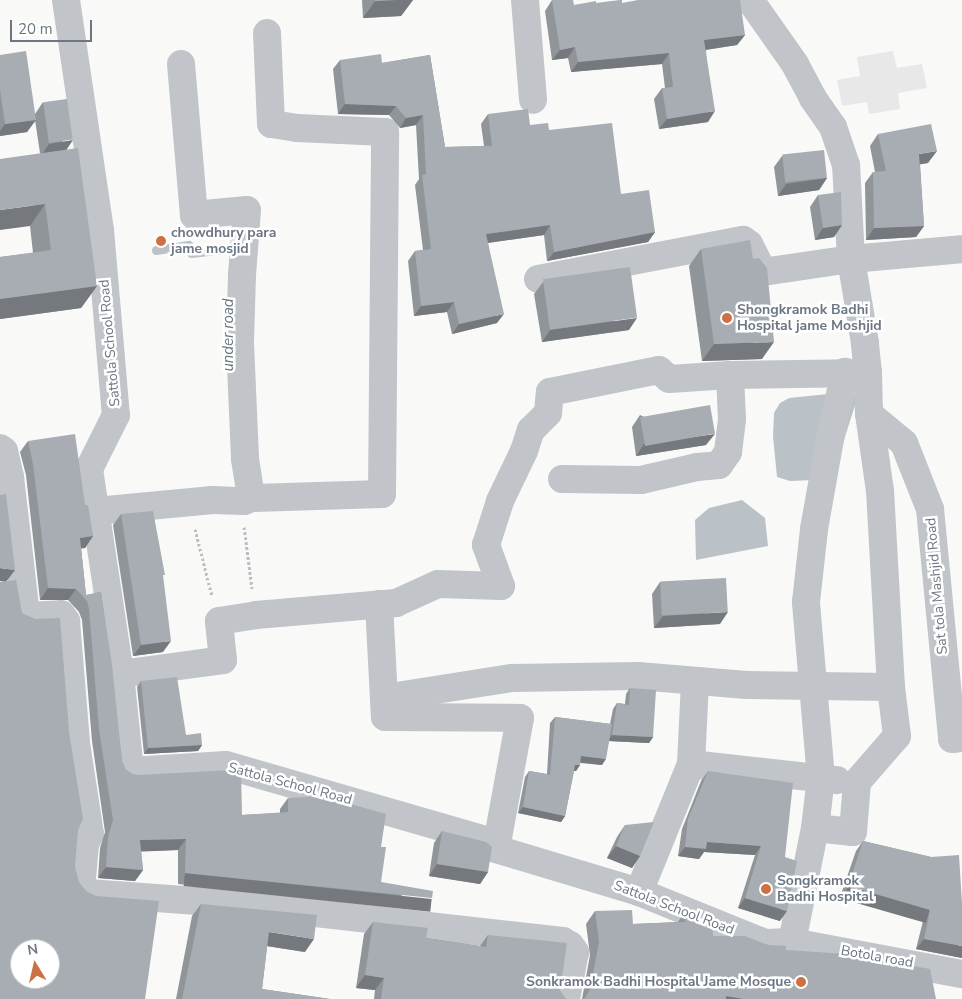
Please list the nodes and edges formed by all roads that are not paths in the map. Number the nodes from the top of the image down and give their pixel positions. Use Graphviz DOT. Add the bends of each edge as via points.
graph roads {
  1 [pos="66,0"];
  2 [pos="524,0"];
  3 [pos="750,0"];
  4 [pos="267,33"];
  5 [pos="181,64"];
  6 [pos="533,100"];
  7 [pos="962,250"];
  8 [pos="851,259"];
  9 [pos="538,279"];
  10 [pos="857,372"];
  11 [pos="730,375"];
  12 [pos="869,414"];
  13 [pos="0,448"];
  14 [pos="562,479"];
  15 [pos="246,498"];
  16 [pos="96,511"];
  17 [pos="379,604"];
  18 [pos="951,615"];
  19 [pos="120,674"];
  20 [pos="695,681"];
  21 [pos="814,686"];
  22 [pos="892,687"];
  23 [pos="384,698"];
  24 [pos="962,738"];
  25 [pos="691,764"];
  26 [pos="820,778"];
  27 [pos="857,782"];
  28 [pos="815,828"];
  29 [pos="496,849"];
  30 [pos="638,892"];
  31 [pos="792,942"];
  32 [pos="962,974"];
  33 [pos="566,999"];
  1 -- 16 [label="street, Sattola School Road" via="100,230 116,415 88,469"];
  2 -- 6 [label="street"];
  3 -- 8 [label="street" via="795,64 833,127 846,165"];
  4 -- 15 [label="street" via="271,124 385,132 382,494"];
  5 -- 15 [label="street" via="194,215 247,210 240,343"];
  7 -- 8 [label="street"];
  8 -- 9 [label="street" via="763,272 749,244 743,240"];
  8 -- 10 [label="street"];
  10 -- 11 [label="street"];
  10 -- 12 [label="street"];
  10 -- 21 [label="street" via="830,439 817,511 807,592"];
  11 -- 14 [label="street" via="732,419 728,452 719,465 642,480"];
  11 -- 17 [label="street" via="669,379 658,370 550,392 548,413 531,430 500,501 486,545 501,586 438,584 396,603"];
  12 -- 18 [label="street, Sat tola Mashjid Road" via="904,443 930,509"];
  12 -- 22 [label="street" via="880,491"];
  13 -- 33 [label="street" via="4,450 10,477 26,616 61,614 66,621 76,743 90,834 85,844 82,882 85,890 563,941 570,944 575,952"];
  15 -- 16 [label="street"];
  16 -- 19 [label="street, Sattola School Road"];
  17 -- 19 [label="street" via="219,621 223,660"];
  17 -- 23 [label="street"];
  18 -- 24 [label="street, Sat tola Mashjid Road" via="952,739"];
  19 -- 29 [label="street, Sattola School Road" via="130,771 226,765 486,840"];
  20 -- 21 [label="street"];
  20 -- 23 [label="street" via="638,676 512,678"];
  20 -- 25 [label="street"];
  21 -- 22 [label="street"];
  21 -- 26 [label="street"];
  22 -- 27 [label="street" via="898,736"];
  23 -- 29 [label="street" via="386,717 520,718"];
  25 -- 26 [label="street"];
  25 -- 30 [label="street"];
  26 -- 27 [label="street"];
  26 -- 28 [label="street"];
  27 -- 28 [label="street" via="853,832"];
  28 -- 31 [label="street"];
  29 -- 30 [label="street, Sattola School Road"];
  30 -- 31 [label="street, Sattola School Road" via="765,943"];
  31 -- 32 [label="street, Botola road"];
}
